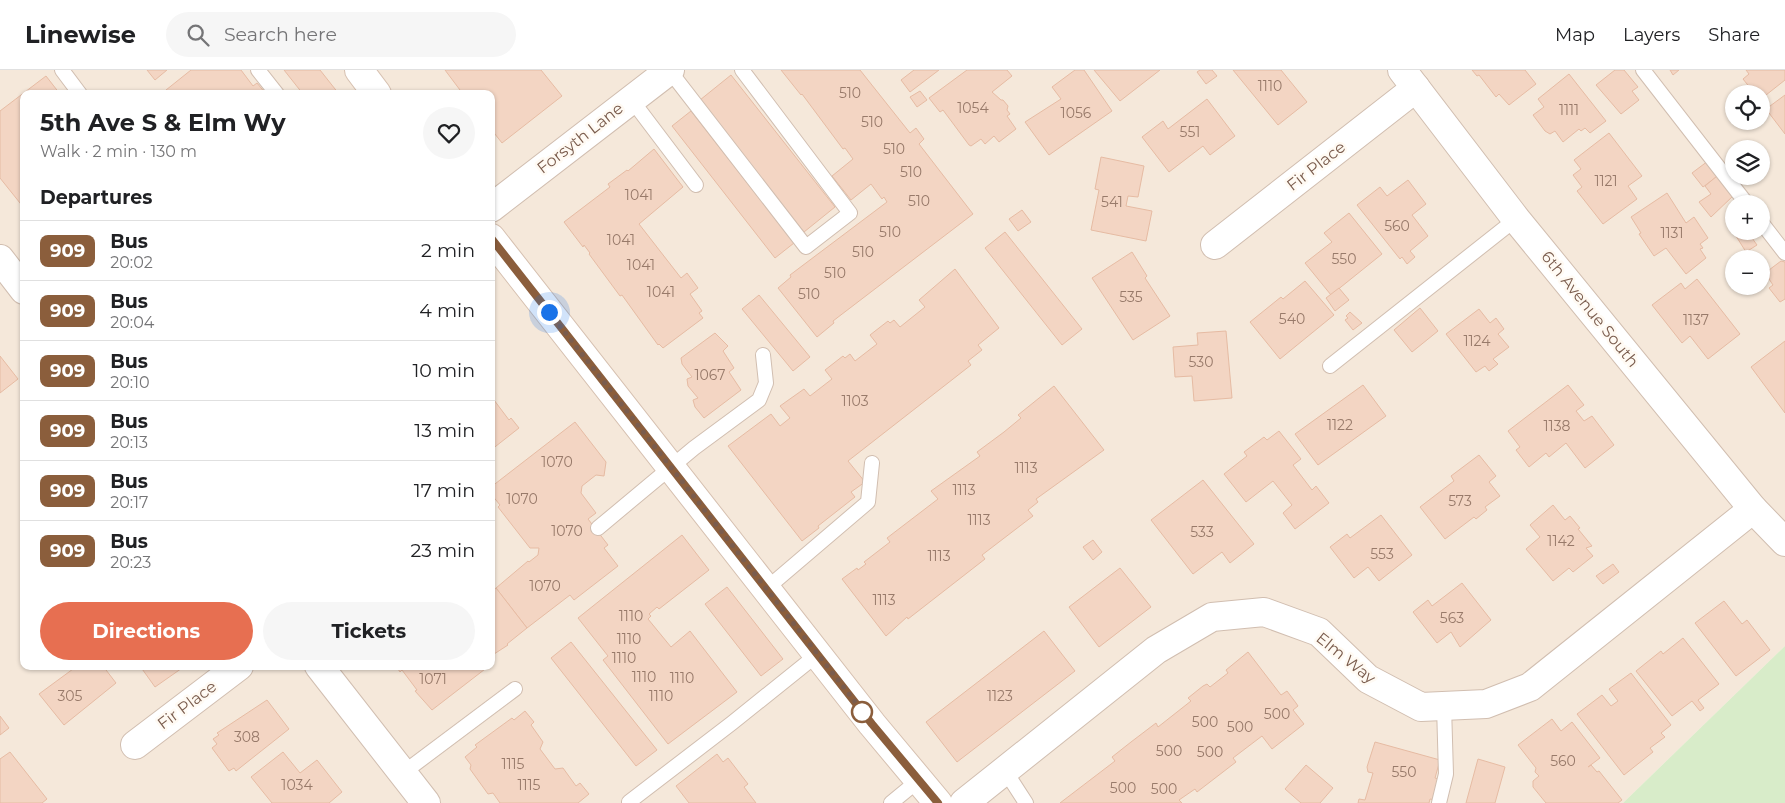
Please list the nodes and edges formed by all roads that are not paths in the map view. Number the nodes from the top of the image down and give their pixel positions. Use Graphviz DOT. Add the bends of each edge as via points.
graph roads {
  1 [pos="62,70"];
  2 [pos="258,70"];
  3 [pos="359,70"];
  4 [pos="670,70"];
  5 [pos="742,70"];
  6 [pos="1643,70"];
  7 [pos="1409,79"];
  8 [pos="77,90"];
  9 [pos="274,90"];
  10 [pos="374,90"];
  11 [pos="631,99"];
  12 [pos="696,185"];
  13 [pos="1740,195"];
  14 [pos="495,205"];
  15 [pos="1516,219"];
  16 [pos="1770,234"];
  17 [pos="495,243"];
  18 [pos="1215,245"];
  19 [pos="1785,253"];
  20 [pos="0,259"];
  21 [pos="20,285"];
  22 [pos="763,355"];
  23 [pos="1330,366"];
  24 [pos="872,463"];
  25 [pos="671,467"];
  26 [pos="1753,509"];
  27 [pos="598,528"];
  28 [pos="1785,542"];
  29 [pos="766,589"];
  30 [pos="818,654"];
  31 [pos="234,670"];
  32 [pos="322,670"];
  33 [pos="515,689"];
  34 [pos="1444,706"];
  35 [pos="134,745"];
  36 [pos="1004,769"];
  37 [pos="403,773"];
  38 [pos="919,780"];
  39 [pos="629,802"];
  40 [pos="426,803"];
  41 [pos="891,803"];
  42 [pos="938,803"];
  43 [pos="964,803"];
  44 [pos="1026,803"];
  45 [pos="1439,803"];
  1 -- 8 [label="lane"];
  2 -- 9 [label="lane"];
  3 -- 10 [label="street"];
  4 -- 5 [label="lane" via="806,247 850,213"];
  4 -- 11 [label="street, Forsyth Lane"];
  6 -- 13 [label="lane"];
  7 -- 15 [label="street, 6th Avenue South"];
  7 -- 18 [label="street, Fir Place"];
  11 -- 12 [label="lane"];
  11 -- 14 [label="street, Forsyth Lane"];
  15 -- 23 [label="lane"];
  15 -- 26 [label="street, 6th Avenue South"];
  16 -- 19 [label="lane"];
  17 -- 25 [label="street"];
  20 -- 21 [label="street"];
  22 -- 25 [label="lane" via="766,383 759,400"];
  24 -- 29 [label="lane" via="868,502"];
  25 -- 27 [label="lane"];
  25 -- 29 [label="street"];
  26 -- 28 [label="street, 6th Avenue South"];
  26 -- 34 [label="street, Elm Way" via="1530,687 1486,704"];
  29 -- 30 [label="street"];
  30 -- 38 [label="street"];
  30 -- 39 [label="lane"];
  31 -- 35 [label="street, Fir Place"];
  32 -- 37 [label="street"];
  33 -- 37 [label="lane"];
  34 -- 36 [label="street, Elm Way" via="1421,707 1368,679 1318,632 1264,612 1212,617 1156,650"];
  34 -- 45 [label="lane" via="1446,774"];
  36 -- 43 [label="street, Elm Way"];
  36 -- 44 [label="lane"];
  37 -- 40 [label="street"];
  38 -- 41 [label="lane"];
  38 -- 42 [label="street"];
}
